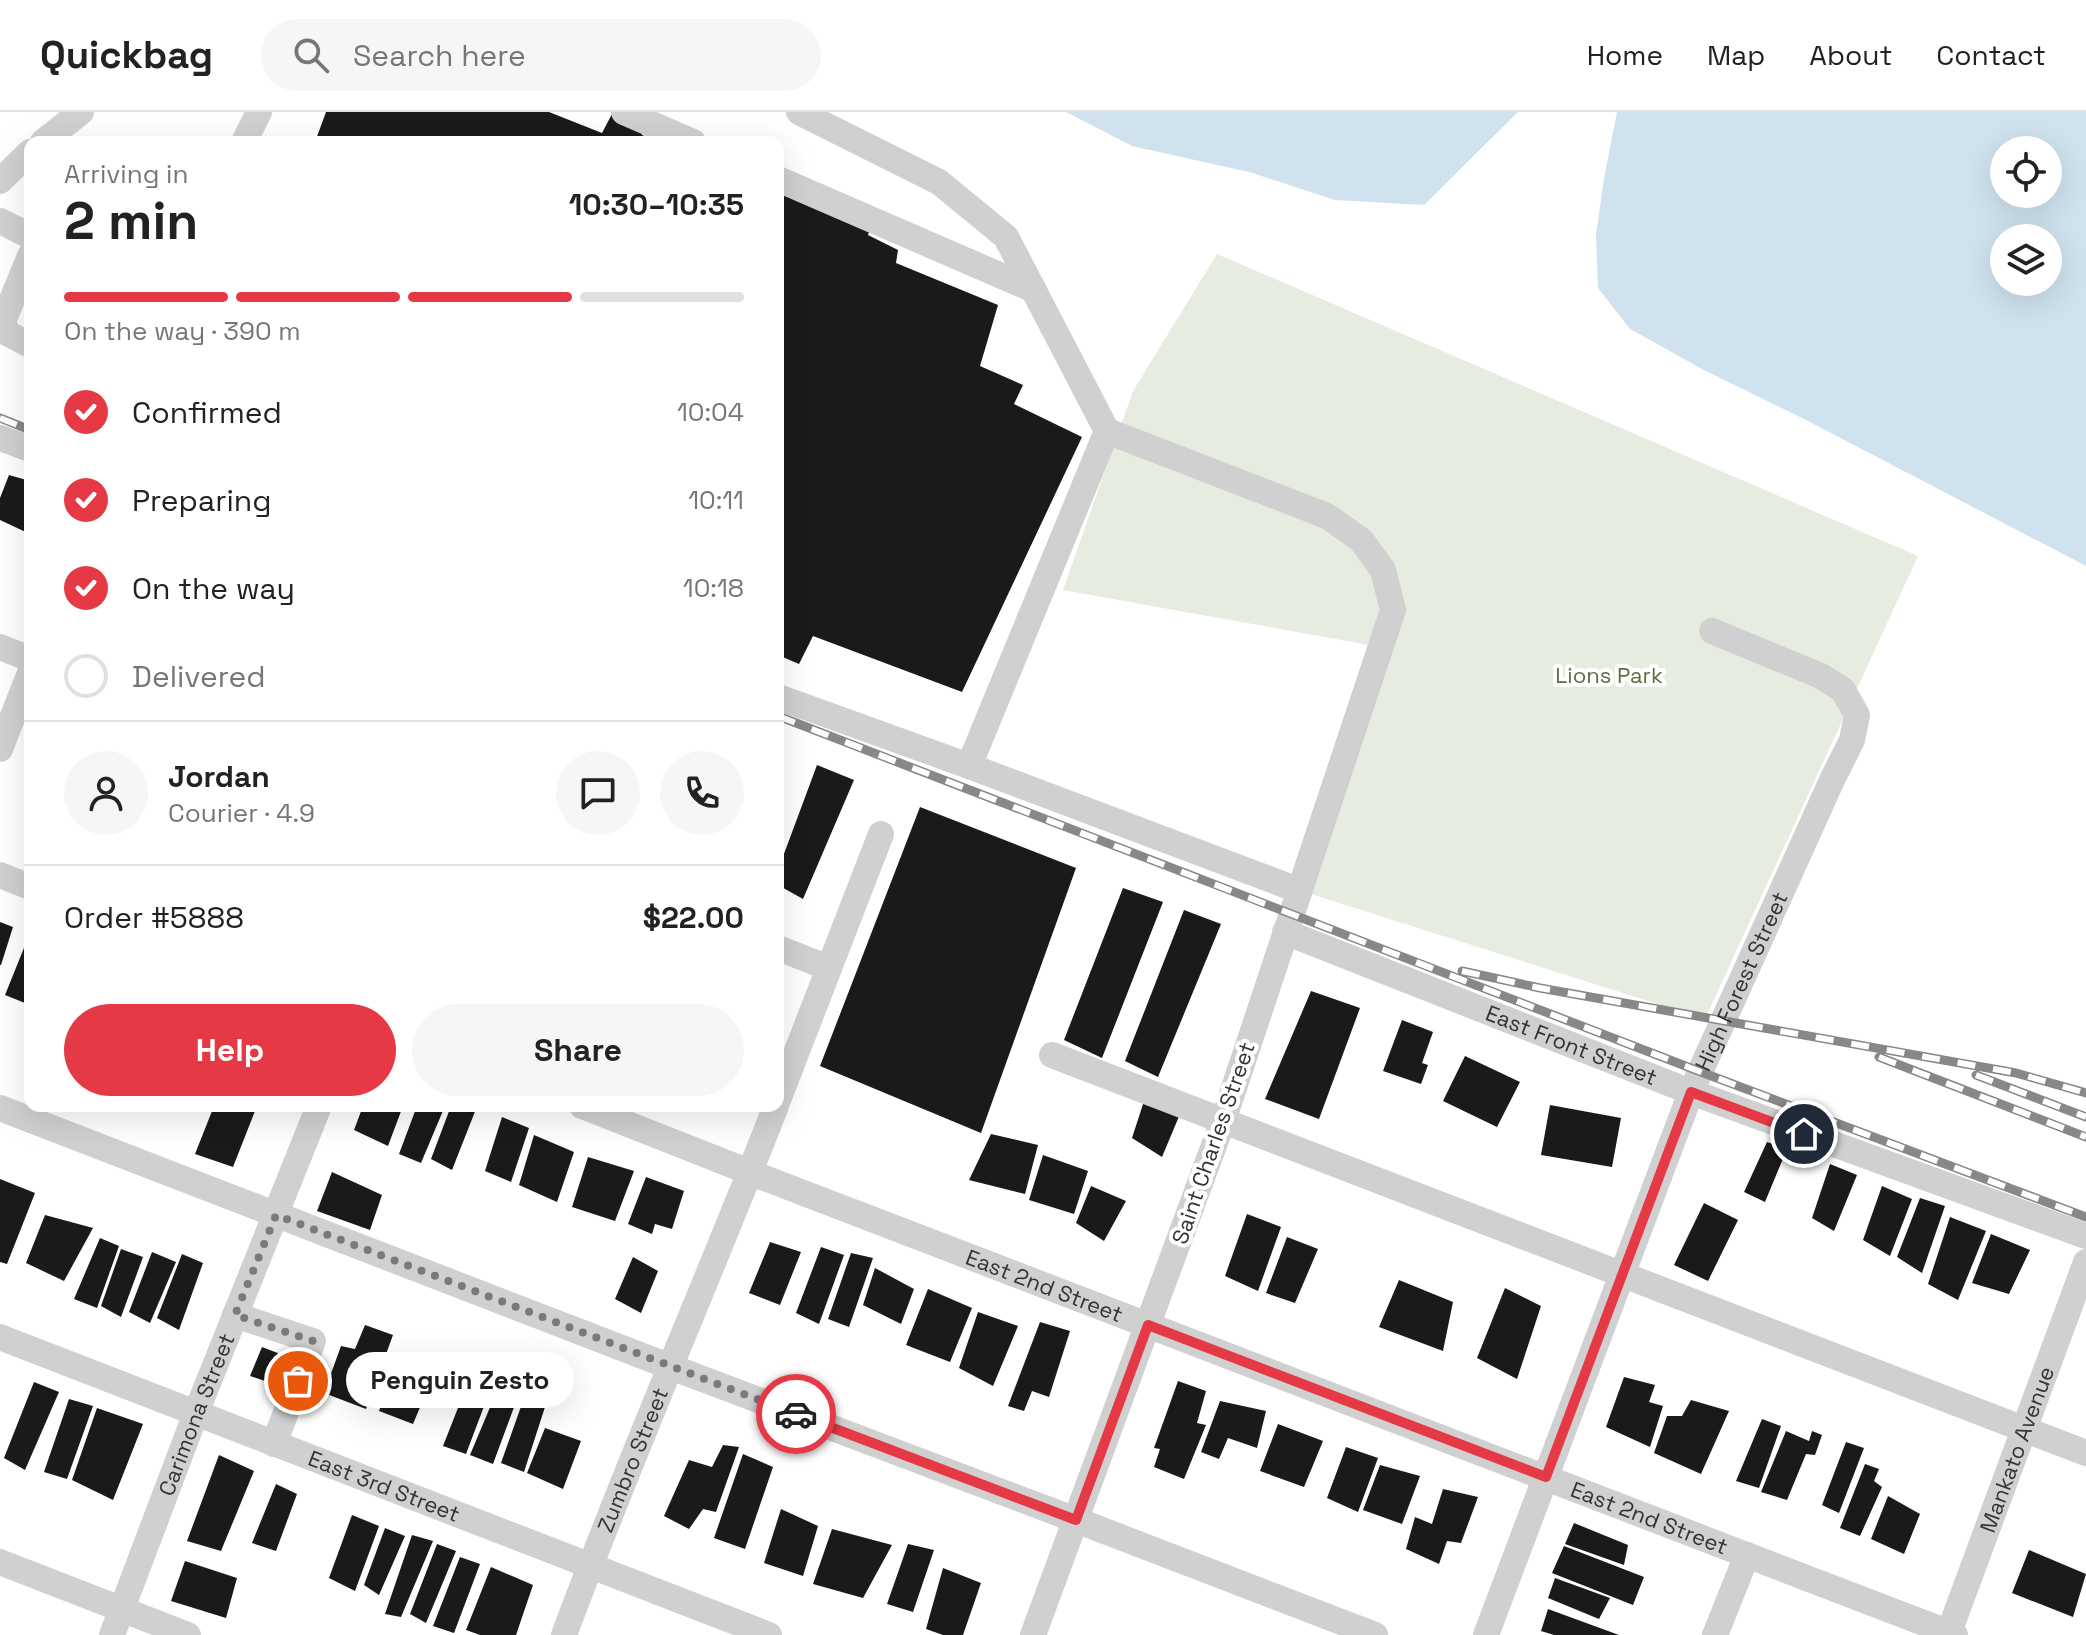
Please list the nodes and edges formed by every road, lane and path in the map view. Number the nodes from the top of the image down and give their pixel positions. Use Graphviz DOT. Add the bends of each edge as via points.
graph roads {
  1 [pos="81,112"];
  2 [pos="259,112"];
  3 [pos="624,112"];
  4 [pos="799,112"];
  5 [pos="51,136"];
  6 [pos="247,136"];
  7 [pos="679,136"];
  8 [pos="24,158"];
  9 [pos="0,181"];
  10 [pos="784,182"];
  11 [pos="0,221"];
  12 [pos="24,233"];
  13 [pos="24,271"];
  14 [pos="1034,290"];
  15 [pos="24,342"];
  16 [pos="1107,431"];
  17 [pos="0,438"];
  18 [pos="24,447"];
  19 [pos="1712,631"];
  20 [pos="0,647"];
  21 [pos="24,657"];
  22 [pos="24,688"];
  23 [pos="784,699"];
  24 [pos="0,749"];
  25 [pos="969,766"];
  26 [pos="881,834"];
  27 [pos="0,875"];
  28 [pos="24,885"];
  29 [pos="1298,890"];
  30 [pos="1285,932"];
  31 [pos="784,950"];
  32 [pos="829,968"];
  33 [pos="1052,1055"];
  34 [pos="784,1084"];
  35 [pos="1691,1092"];
  36 [pos="0,1108"];
  37 [pos="317,1112"];
  38 [pos="597,1112"];
  39 [pos="774,1112"];
  40 [pos="1223,1121"];
  41 [pos="751,1173"];
  42 [pos="276,1215"];
  43 [pos="2086,1236"];
  44 [pos="2086,1262"];
  45 [pos="1622,1276"];
  46 [pos="235,1315"];
  47 [pos="1148,1325"];
  48 [pos="0,1337"];
  49 [pos="671,1367"];
  50 [pos="196,1413"];
  51 [pos="2024,1429"];
  52 [pos="274,1444"];
  53 [pos="2086,1453"];
  54 [pos="1546,1477"];
  55 [pos="1076,1520"];
  56 [pos="1747,1555"];
  57 [pos="0,1562"];
  58 [pos="590,1566"];
  59 [pos="122,1610"];
  60 [pos="1951,1634"];
  61 [pos="112,1635"];
  62 [pos="188,1635"];
  63 [pos="564,1635"];
  64 [pos="769,1635"];
  65 [pos="1033,1635"];
  66 [pos="1375,1635"];
  67 [pos="1486,1635"];
  68 [pos="1715,1635"];
  1 -- 5 [label="street"];
  2 -- 6 [label="street"];
  3 -- 7 [label="street"];
  4 -- 14 [label="street" via="939,182 1006,237"];
  8 -- 9 [label="street"];
  10 -- 14 [label="street"];
  11 -- 12 [label="street"];
  13 -- 15 [label="street" via="4,319 5,332"];
  14 -- 16 [label="street"];
  16 -- 25 [label="street"];
  16 -- 29 [label="street, Saint Charles Street" via="1327,516 1361,540 1383,570 1393,610"];
  17 -- 18 [label="street"];
  19 -- 35 [label="street, High Forest Street" via="1821,676 1843,690 1857,715 1852,740"];
  20 -- 21 [label="street"];
  22 -- 24 [label="street"];
  23 -- 25 [label="street"];
  25 -- 29 [label="street"];
  26 -- 32 [label="street"];
  27 -- 28 [label="street"];
  29 -- 30 [label="street, Saint Charles Street"];
  30 -- 35 [label="street, East Front Street"];
  30 -- 40 [label="street, Saint Charles Street"];
  31 -- 32 [label="street"];
  32 -- 34 [label="street"];
  33 -- 40 [label="street"];
  35 -- 43 [label="street, East Front Street"];
  35 -- 45 [label="street, High Forest Street"];
  36 -- 42 [label="street"];
  37 -- 42 [label="street, Carimona Street"];
  38 -- 41 [label="street, East 2nd Street"];
  39 -- 41 [label="street, Zumbro Street"];
  40 -- 45 [label="street"];
  40 -- 47 [label="street, Saint Charles Street"];
  41 -- 47 [label="street, East 2nd Street"];
  41 -- 49 [label="street, Zumbro Street"];
  42 -- 46 [label="street, Carimona Street"];
  42 -- 49 [label="street"];
  44 -- 51 [label="street, Mankato Avenue"];
  45 -- 51 [label="street"];
  45 -- 54 [label="street, High Forest Street"];
  46 -- 50 [label="street, Carimona Street"];
  46 -- 52 [label="street" via="313,1341"];
  47 -- 54 [label="street, East 2nd Street"];
  47 -- 55 [label="street, Saint Charles Street"];
  48 -- 50 [label="street, East 3rd Street"];
  49 -- 55 [label="street"];
  49 -- 58 [label="street, Zumbro Street"];
  50 -- 52 [label="street, East 3rd Street"];
  50 -- 59 [label="street, Carimona Street"];
  51 -- 53 [label="street"];
  51 -- 60 [label="street, Mankato Avenue"];
  52 -- 58 [label="street, East 3rd Street"];
  54 -- 56 [label="street, East 2nd Street"];
  54 -- 67 [label="street, High Forest Street"];
  55 -- 65 [label="street, Saint Charles Street"];
  55 -- 66 [label="street"];
  56 -- 60 [label="street, East 2nd Street"];
  56 -- 68 [label="street"];
  57 -- 59 [label="street"];
  58 -- 63 [label="street, Zumbro Street"];
  58 -- 64 [label="street, East 3rd Street"];
  59 -- 61 [label="street, Carimona Street"];
  59 -- 62 [label="street"];
}
